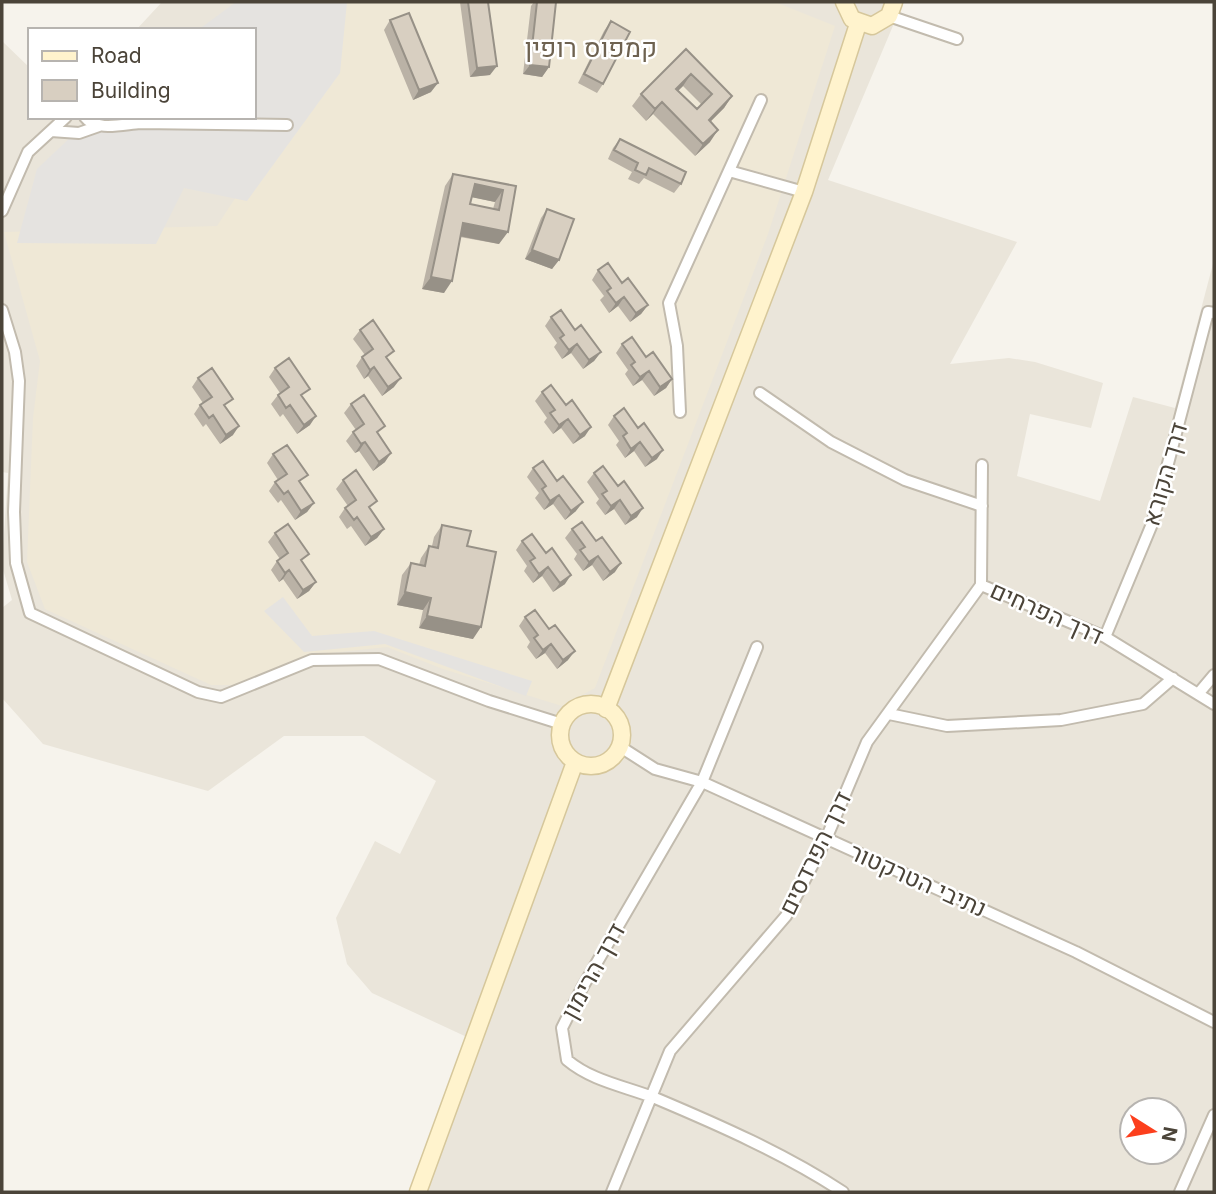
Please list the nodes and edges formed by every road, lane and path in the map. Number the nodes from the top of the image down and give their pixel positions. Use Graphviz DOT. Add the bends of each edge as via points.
graph roads {
  1 [pos="844,2"];
  2 [pos="892,9"];
  3 [pos="858,24"];
  4 [pos="957,39"];
  5 [pos="761,100"];
  6 [pos="64,119"];
  7 [pos="88,119"];
  8 [pos="140,120"];
  9 [pos="287,125"];
  10 [pos="99,126"];
  11 [pos="51,131"];
  12 [pos="729,171"];
  13 [pos="804,192"];
  14 [pos="2,211"];
  15 [pos="2,310"];
  16 [pos="1214,313"];
  17 [pos="760,393"];
  18 [pos="680,412"];
  19 [pos="982,465"];
  20 [pos="982,506"];
  21 [pos="981,585"];
  22 [pos="1105,637"];
  23 [pos="757,648"];
  24 [pos="1214,675"];
  25 [pos="1173,678"];
  26 [pos="1198,694"];
  27 [pos="1214,704"];
  28 [pos="606,709"];
  29 [pos="889,714"];
  30 [pos="562,724"];
  31 [pos="620,746"];
  32 [pos="575,762"];
  33 [pos="702,782"];
  34 [pos="826,839"];
  35 [pos="1214,1022"];
  36 [pos="653,1097"];
  37 [pos="1214,1115"];
  38 [pos="418,1192"];
  39 [pos="612,1192"];
  40 [pos="843,1192"];
  41 [pos="1181,1192"];
  1 -- 3 [label="main road"];
  2 -- 3 [label="main road" via="872,26"];
  2 -- 4 [label="street"];
  3 -- 13 [label="main road"];
  5 -- 12 [label="street"];
  6 -- 11 [label="street"];
  7 -- 10 [label="street"];
  8 -- 9 [label="street"];
  8 -- 10 [label="street"];
  10 -- 11 [label="street" via="79,133"];
  11 -- 14 [label="street" via="28,152"];
  12 -- 13 [label="street"];
  12 -- 18 [label="street" via="669,303 677,346"];
  13 -- 28 [label="main road"];
  15 -- 30 [label="street" via="19,381 13,512 16,563 30,613 198,692 220,697 312,660 379,659"];
  16 -- 22 [label="street, דרך הקורא" via="1208,312 1152,524"];
  17 -- 20 [label="street" via="831,442 905,480"];
  19 -- 20 [label="street, דרך הפרחים"];
  20 -- 21 [label="street, דרך הפרחים"];
  21 -- 22 [label="street, דרך הפרחים"];
  21 -- 29 [label="street, דרך הפרדסים"];
  22 -- 25 [label="street, דרך הפרחים"];
  23 -- 33 [label="street, דרך הרימון"];
  24 -- 26 [label="street"];
  25 -- 26 [label="street, דרך הפרחים"];
  25 -- 29 [label="street" via="1143,704 1062,720 947,726"];
  26 -- 27 [label="street, דרך הפרחים"];
  28 -- 30 [label="main road" via="586,705"];
  28 -- 31 [label="main road" via="618,721"];
  29 -- 34 [label="street, דרך הפרדסים" via="867,741"];
  30 -- 32 [label="main road" via="563,750"];
  31 -- 32 [label="main road" via="601,764"];
  31 -- 33 [label="street, נתיבי הטרקטור" via="655,769"];
  32 -- 38 [label="main road"];
  33 -- 34 [label="street, נתיבי הטרקטור"];
  33 -- 36 [label="street, דרך הרימון" via="562,1028 567,1060 582,1073"];
  34 -- 35 [label="street, נתיבי הטרקטור" via="1076,953"];
  34 -- 36 [label="street, דרך הפרדסים" via="786,916 670,1051"];
  36 -- 39 [label="street, דרך הפרדסים"];
  36 -- 40 [label="street, דרך הרימון" via="800,1166"];
  37 -- 41 [label="street"];
}
